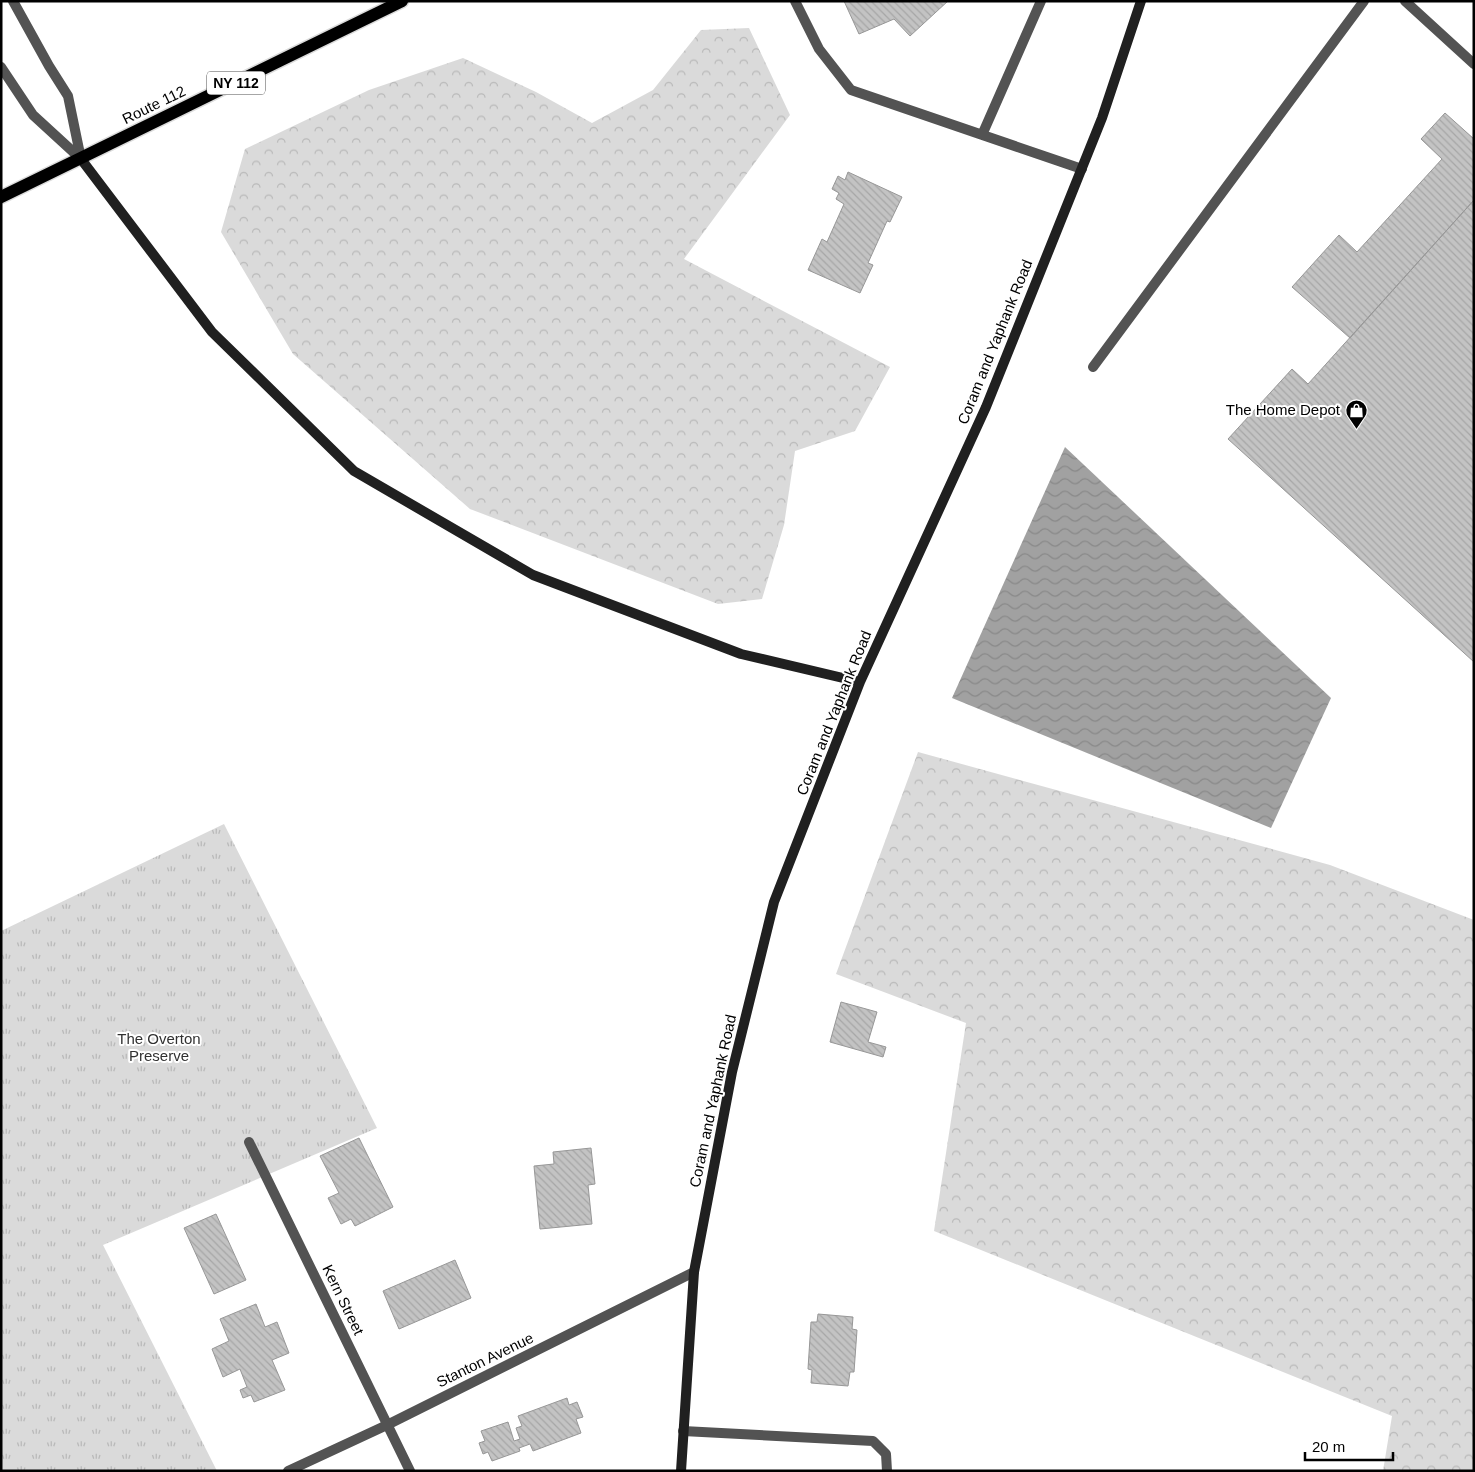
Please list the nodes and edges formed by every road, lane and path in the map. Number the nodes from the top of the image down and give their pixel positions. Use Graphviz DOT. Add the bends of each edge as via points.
graph roads {
  1 [pos="12,1"];
  2 [pos="402,1"];
  3 [pos="794,1"];
  4 [pos="1041,1"];
  5 [pos="1141,1"];
  6 [pos="1364,1"];
  7 [pos="1405,1"];
  8 [pos="1474,64"];
  9 [pos="1,67"];
  10 [pos="982,135"];
  11 [pos="81,158"];
  12 [pos="1082,169"];
  13 [pos="1,197"];
  14 [pos="1092,367"];
  15 [pos="860,682"];
  16 [pos="249,1142"];
  17 [pos="694,1272"];
  18 [pos="387,1425"];
  19 [pos="683,1432"];
  20 [pos="288,1471"];
  21 [pos="410,1471"];
  22 [pos="680,1471"];
  23 [pos="887,1471"];
  1 -- 11 [label="street" via="68,96"];
  2 -- 11 [label="main road, Route 112 / NY 112"];
  3 -- 10 [label="street" via="819,49 851,90"];
  4 -- 10 [label="street"];
  5 -- 12 [label="main road, Coram and Yaphank Road"];
  6 -- 14 [label="street"];
  7 -- 8 [label="street"];
  9 -- 11 [label="street" via="33,115"];
  10 -- 12 [label="street"];
  11 -- 13 [label="main road, Route 112 / NY 112"];
  11 -- 15 [label="main road" via="212,332 354,471 533,574 741,654"];
  12 -- 15 [label="main road, Coram and Yaphank Road" via="986,407"];
  15 -- 17 [label="main road, Coram and Yaphank Road" via="774,902 732,1072"];
  16 -- 18 [label="street, Kern Street"];
  17 -- 18 [label="street, Stanton Avenue"];
  17 -- 19 [label="main road, Coram and Yaphank Road"];
  18 -- 20 [label="street, Stanton Avenue"];
  18 -- 21 [label="street, Kern Street"];
  19 -- 22 [label="main road, Coram and Yaphank Road"];
  19 -- 23 [label="street" via="873,1441 886,1454"];
}
